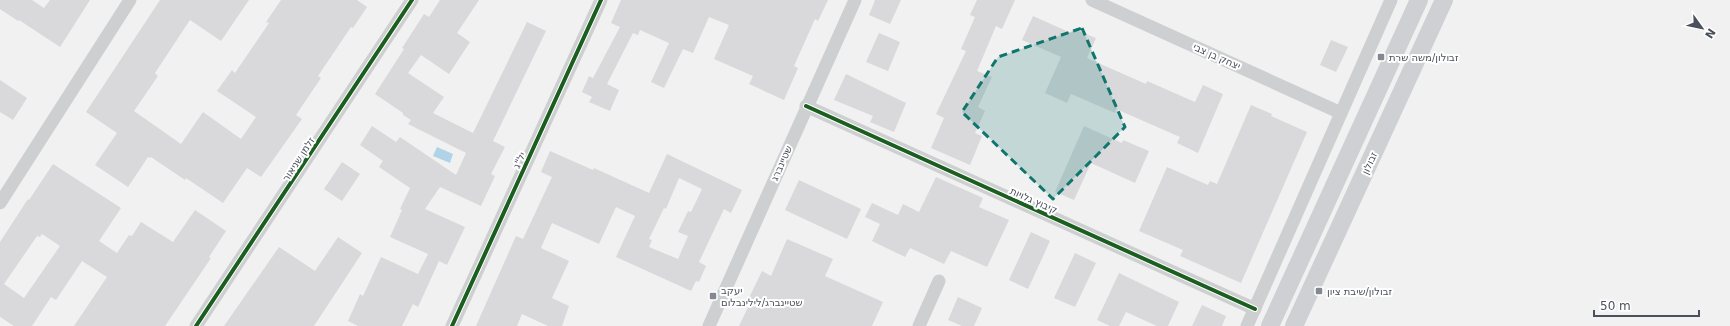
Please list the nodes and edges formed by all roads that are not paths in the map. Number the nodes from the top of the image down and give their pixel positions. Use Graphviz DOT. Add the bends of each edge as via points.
graph roads {
  1 [pos="130,0"];
  2 [pos="412,0"];
  3 [pos="601,0"];
  4 [pos="855,0"];
  5 [pos="1092,0"];
  6 [pos="1391,0"];
  7 [pos="1419,0"];
  8 [pos="1444,0"];
  9 [pos="806,106"];
  10 [pos="1341,113"];
  11 [pos="0,203"];
  12 [pos="939,281"];
  13 [pos="1255,309"];
  14 [pos="196,326"];
  15 [pos="452,326"];
  16 [pos="709,326"];
  17 [pos="919,326"];
  18 [pos="1247,326"];
  19 [pos="1270,326"];
  20 [pos="1294,326"];
  1 -- 11 [label="street"];
  2 -- 14 [label="street, זלמן שניאור"];
  3 -- 15 [label="street, יל\"ג"];
  4 -- 9 [label="street, שטיינברג"];
  5 -- 10 [label="street, יצחק בן צבי"];
  6 -- 10 [label="street"];
  7 -- 19 [label="main road"];
  8 -- 20 [label="main road, זבולון"];
  9 -- 13 [label="street, קיבוץ גלויות"];
  9 -- 16 [label="street, שטיינברג"];
  10 -- 13 [label="street"];
  12 -- 17 [label="street"];
  13 -- 18 [label="street"];
}
